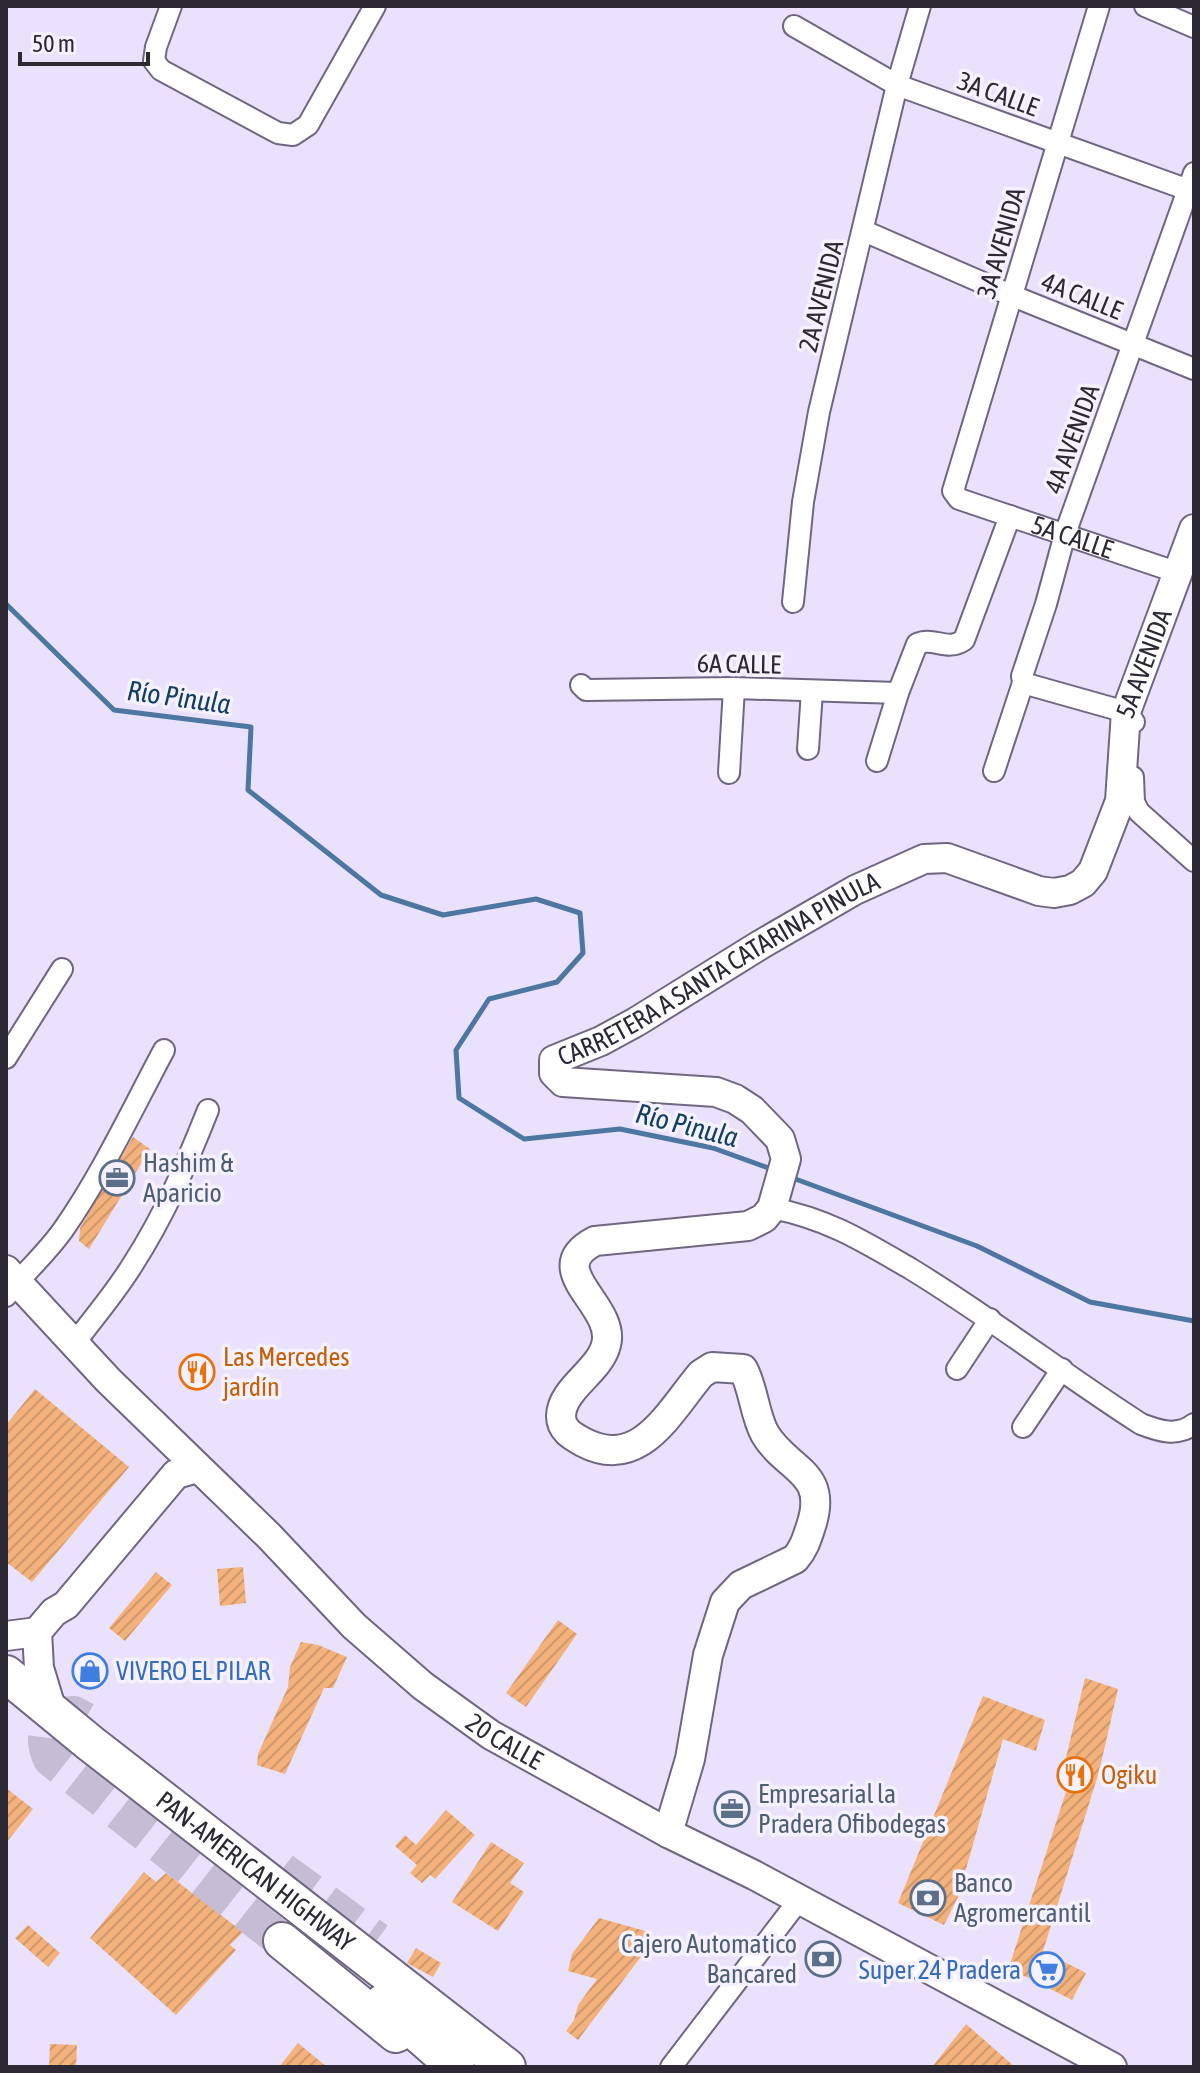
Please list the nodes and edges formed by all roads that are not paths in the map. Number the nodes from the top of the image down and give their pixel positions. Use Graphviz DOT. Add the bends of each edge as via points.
graph roads {
  1 [pos="171,6"];
  2 [pos="375,6"];
  3 [pos="920,6"];
  4 [pos="1099,6"];
  5 [pos="1145,6"];
  6 [pos="794,26"];
  7 [pos="1194,27"];
  8 [pos="897,85"];
  9 [pos="1057,143"];
  10 [pos="1192,185"];
  11 [pos="864,231"];
  12 [pos="1013,296"];
  13 [pos="1133,345"];
  14 [pos="1194,369"];
  15 [pos="953,494"];
  16 [pos="1010,516"];
  17 [pos="1194,529"];
  18 [pos="1065,534"];
  19 [pos="1185,575"];
  20 [pos="793,602"];
  21 [pos="1023,683"];
  22 [pos="581,685"];
  23 [pos="734,688"];
  24 [pos="812,691"];
  25 [pos="898,693"];
  26 [pos="1126,712"];
  27 [pos="808,749"];
  28 [pos="877,761"];
  29 [pos="994,771"];
  30 [pos="729,773"];
  31 [pos="1120,801"];
  32 [pos="1194,861"];
  33 [pos="62,969"];
  34 [pos="164,1050"];
  35 [pos="6,1058"];
  36 [pos="208,1110"];
  37 [pos="774,1200"];
  38 [pos="10,1282"];
  39 [pos="990,1319"];
  40 [pos="75,1343"];
  41 [pos="957,1369"];
  42 [pos="1062,1369"];
  43 [pos="1194,1424"];
  44 [pos="1023,1427"];
  45 [pos="173,1444"];
  46 [pos="197,1468"];
  47 [pos="45,1622"];
  48 [pos="6,1636"];
  49 [pos="6,1674"];
  50 [pos="6,1703"];
  51 [pos="52,1711"];
  52 [pos="668,1833"];
  53 [pos="799,1900"];
  54 [pos="377,1940"];
  55 [pos="282,1941"];
  56 [pos="419,2001"];
  57 [pos="443,2067"];
  58 [pos="456,2067"];
  59 [pos="507,2067"];
  60 [pos="671,2067"];
  61 [pos="1112,2067"];
  1 -- 2 [label="street" via="156,47 154,61 161,70 278,133 293,135 308,125"];
  3 -- 8 [label="street, 2A AVENIDA"];
  4 -- 9 [label="street, 3A AVENIDA"];
  5 -- 7 [label="street"];
  6 -- 8 [label="street, 3A CALLE"];
  8 -- 9 [label="street, 3A CALLE"];
  8 -- 11 [label="street, 2A AVENIDA"];
  9 -- 10 [label="street, 3A CALLE"];
  9 -- 12 [label="street, 3A AVENIDA"];
  10 -- 13 [label="street, 4A AVENIDA"];
  11 -- 12 [label="street, 4A CALLE"];
  11 -- 20 [label="street, 2A AVENIDA" via="819,412"];
  12 -- 13 [label="street, 4A CALLE"];
  12 -- 15 [label="street, 3A AVENIDA"];
  13 -- 14 [label="street, 4A CALLE"];
  13 -- 18 [label="street, 4A AVENIDA"];
  15 -- 16 [label="street, 5A CALLE"];
  16 -- 18 [label="street, 5A CALLE"];
  16 -- 25 [label="street" via="964,640 949,646 924,640 917,644"];
  17 -- 19 [label="street, 5A AVENIDA"];
  18 -- 19 [label="street, 5A CALLE"];
  18 -- 21 [label="street, 4A AVENIDA"];
  19 -- 26 [label="street, 5A AVENIDA"];
  21 -- 26 [label="street"];
  21 -- 29 [label="street, 4A AVENIDA"];
  22 -- 23 [label="street, 6A CALLE" via="586,690"];
  23 -- 24 [label="street, 6A CALLE"];
  23 -- 30 [label="street"];
  24 -- 25 [label="street, 6A CALLE"];
  24 -- 27 [label="street"];
  25 -- 28 [label="street"];
  26 -- 31 [label="street, 5A AVENIDA"];
  26 -- 32 [label="street" via="1136,726 1134,802"];
  31 -- 37 [label="street, CARRETERA A SANTA CATARINA PINULA" via="1093,871 1070,890 1039,891 947,858 924,859 855,890 636,1022 554,1060 554,1073 563,1082 691,1089 735,1099 780,1139 786,1159"];
  33 -- 35 [label="street"];
  34 -- 38 [label="street" via="64,1228 46,1254"];
  36 -- 40 [label="street" via="150,1236"];
  37 -- 39 [label="street" via="847,1231"];
  37 -- 52 [label="street" via="764,1218 748,1226 595,1241 584,1247 574,1264 575,1277 602,1315 607,1335 598,1363 563,1403 560,1419 568,1434 604,1451 627,1450 647,1438 701,1374 712,1367 743,1369 764,1432 816,1490 815,1516 802,1551 741,1585 725,1602"];
  38 -- 40 [label="street, 20 CALLE"];
  39 -- 41 [label="street"];
  39 -- 42 [label="street"];
  40 -- 45 [label="street, 20 CALLE"];
  42 -- 43 [label="street" via="1141,1424 1174,1433"];
  42 -- 44 [label="street"];
  45 -- 46 [label="street, 20 CALLE"];
  45 -- 47 [label="street" via="166,1467 57,1598"];
  46 -- 47 [label="street" via="176,1474 66,1605"];
  46 -- 52 [label="street, 20 CALLE" via="354,1626 423,1686 491,1735"];
  47 -- 48 [label="street"];
  47 -- 51 [label="street" via="39,1668"];
  49 -- 51 [label="highway, PAN-AMERICAN HIGHWAY"];
  50 -- 58 [label="highway, PAN-AMERICAN HIGHWAY" via="417,2030"];
  51 -- 56 [label="highway, PAN-AMERICAN HIGHWAY"];
  52 -- 53 [label="street, 20 CALLE"];
  53 -- 60 [label="street"];
  53 -- 61 [label="street, 20 CALLE"];
  54 -- 56 [label="highway"];
  55 -- 57 [label="highway"];
  56 -- 59 [label="highway, PAN-AMERICAN HIGHWAY"];
}
